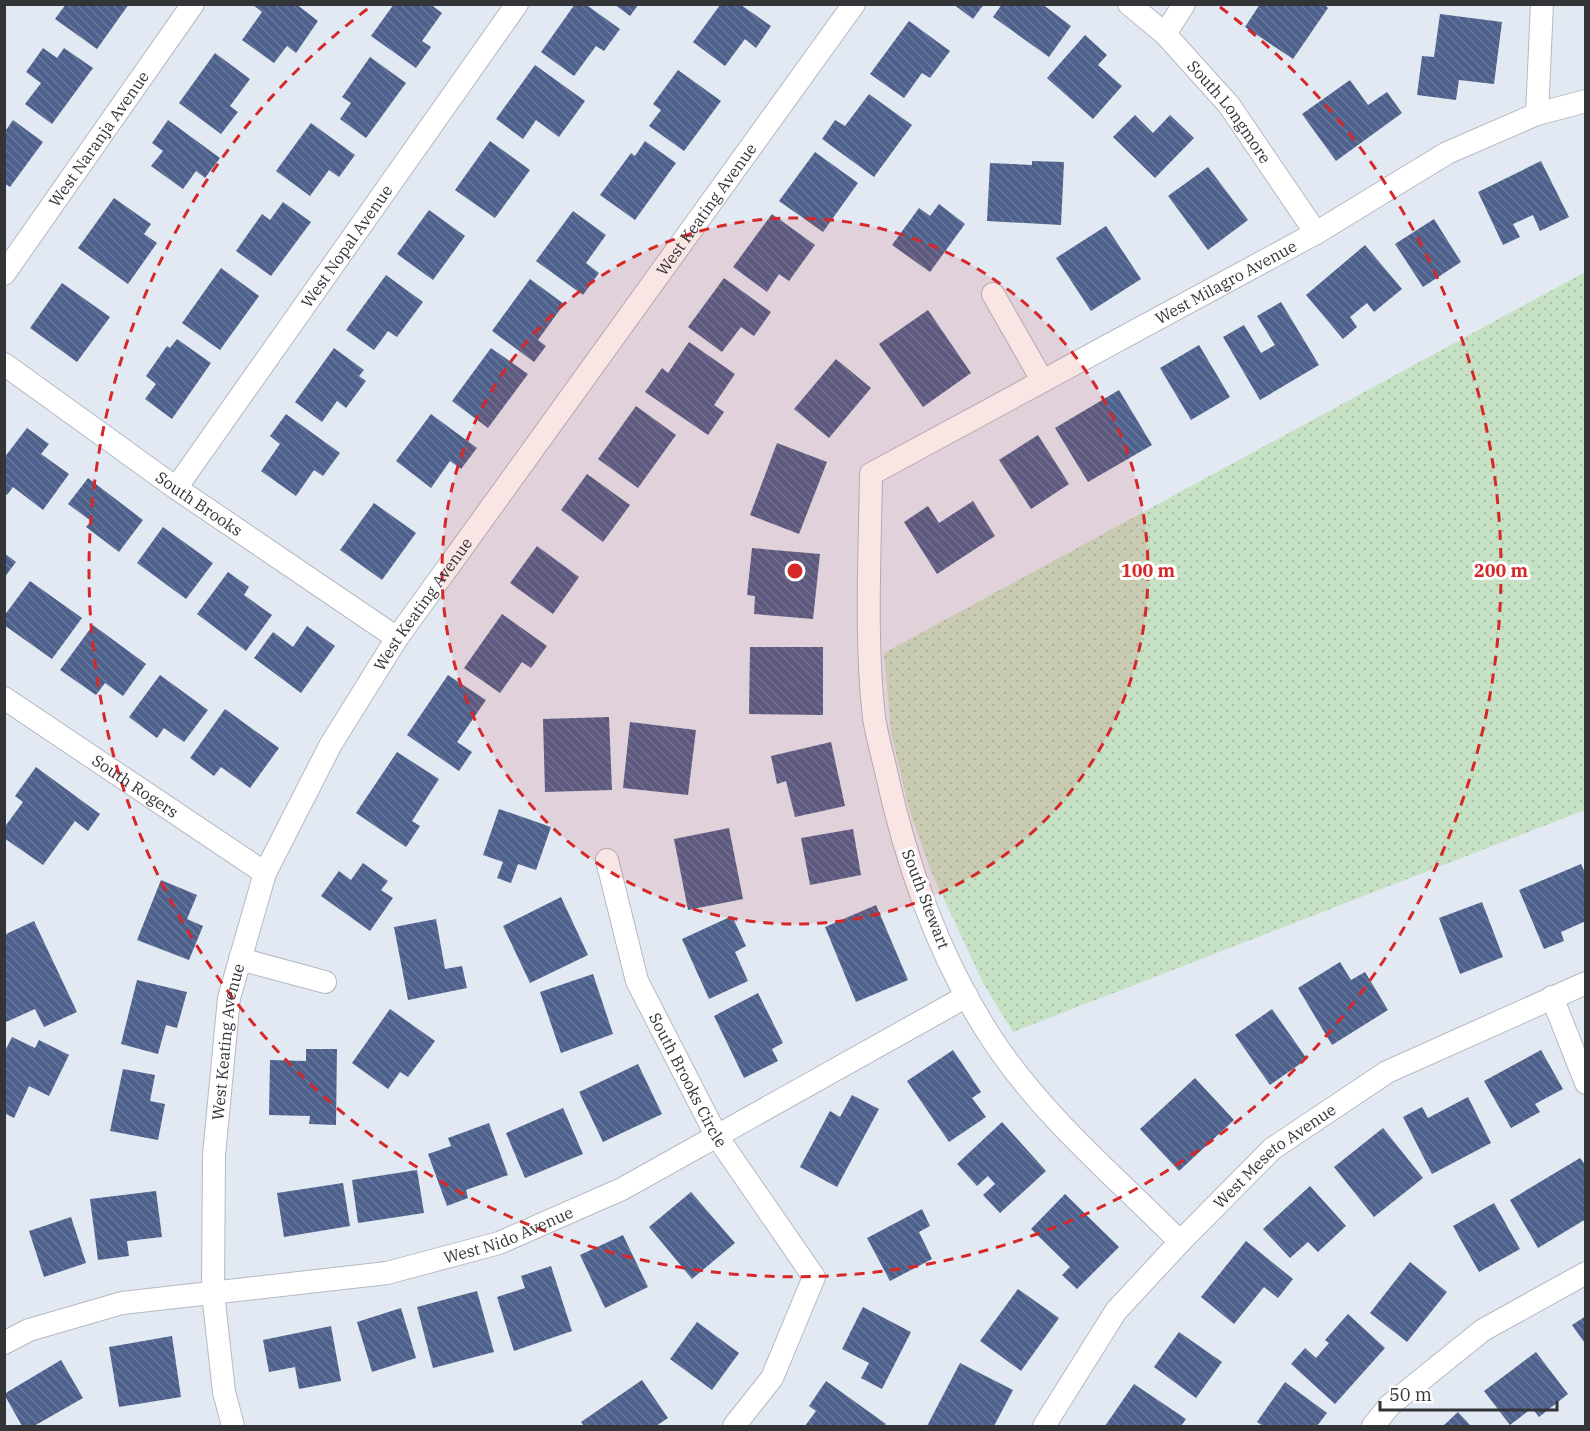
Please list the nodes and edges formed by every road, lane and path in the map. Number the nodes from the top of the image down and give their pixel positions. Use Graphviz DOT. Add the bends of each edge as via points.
graph roads {
  1 [pos="193,4"];
  2 [pos="517,4"];
  3 [pos="854,4"];
  4 [pos="1129,4"];
  5 [pos="1184,4"];
  6 [pos="1542,4"];
  7 [pos="1165,34"];
  8 [pos="1586,101"];
  9 [pos="1537,114"];
  10 [pos="1316,232"];
  11 [pos="4,274"];
  12 [pos="993,294"];
  13 [pos="4,364"];
  14 [pos="1042,380"];
  15 [pos="871,474"];
  16 [pos="176,488"];
  17 [pos="397,638"];
  18 [pos="7,706"];
  19 [pos="607,860"];
  20 [pos="265,873"];
  21 [pos="240,959"];
  22 [pos="325,982"];
  23 [pos="1586,983"];
  24 [pos="966,996"];
  25 [pos="1552,997"];
  26 [pos="1586,1083"];
  27 [pos="716,1135"];
  28 [pos="1180,1242"];
  29 [pos="1586,1273"];
  30 [pos="213,1293"];
  31 [pos="4,1343"];
  32 [pos="233,1426"];
  33 [pos="734,1426"];
  34 [pos="1044,1426"];
  35 [pos="1373,1426"];
  1 -- 11 [label="street, West Naranja Avenue"];
  2 -- 16 [label="street, West Nopal Avenue"];
  3 -- 17 [label="street, West Keating Avenue"];
  4 -- 7 [label="street, South Longmore"];
  5 -- 7 [label="street"];
  6 -- 9 [label="street"];
  7 -- 10 [label="street, South Longmore" via="1229,105"];
  8 -- 9 [label="street, West Milagro Avenue"];
  9 -- 10 [label="street, West Milagro Avenue" via="1447,153"];
  10 -- 14 [label="street, West Milagro Avenue"];
  12 -- 14 [label="street"];
  13 -- 16 [label="street, South Brooks"];
  14 -- 15 [label="street, West Milagro Avenue"];
  15 -- 24 [label="street, South Stewart" via="870,662 875,720 911,868"];
  16 -- 17 [label="street, South Brooks"];
  17 -- 20 [label="street, West Keating Avenue" via="331,744"];
  18 -- 20 [label="street, South Rogers"];
  19 -- 27 [label="street, South Brooks Circle" via="637,981"];
  20 -- 21 [label="street, West Keating Avenue"];
  21 -- 22 [label="street"];
  21 -- 30 [label="street, West Keating Avenue" via="229,998 214,1155"];
  23 -- 25 [label="street, West Meseto Avenue"];
  24 -- 27 [label="street, West Nido Avenue"];
  24 -- 28 [label="street, South Stewart" via="1026,1084 1069,1133"];
  25 -- 26 [label="street"];
  25 -- 28 [label="street, West Meseto Avenue" via="1387,1072 1272,1149"];
  27 -- 30 [label="street, West Nido Avenue" via="622,1189 499,1243 387,1273"];
  27 -- 33 [label="street, South Brooks Circle" via="814,1276 772,1378"];
  28 -- 34 [label="street, West Meseto Avenue" via="1116,1311"];
  29 -- 35 [label="street" via="1483,1330 1390,1405"];
  30 -- 31 [label="street, West Nido Avenue" via="122,1303 29,1330"];
  30 -- 32 [label="street, West Keating Avenue" via="224,1392"];
}
